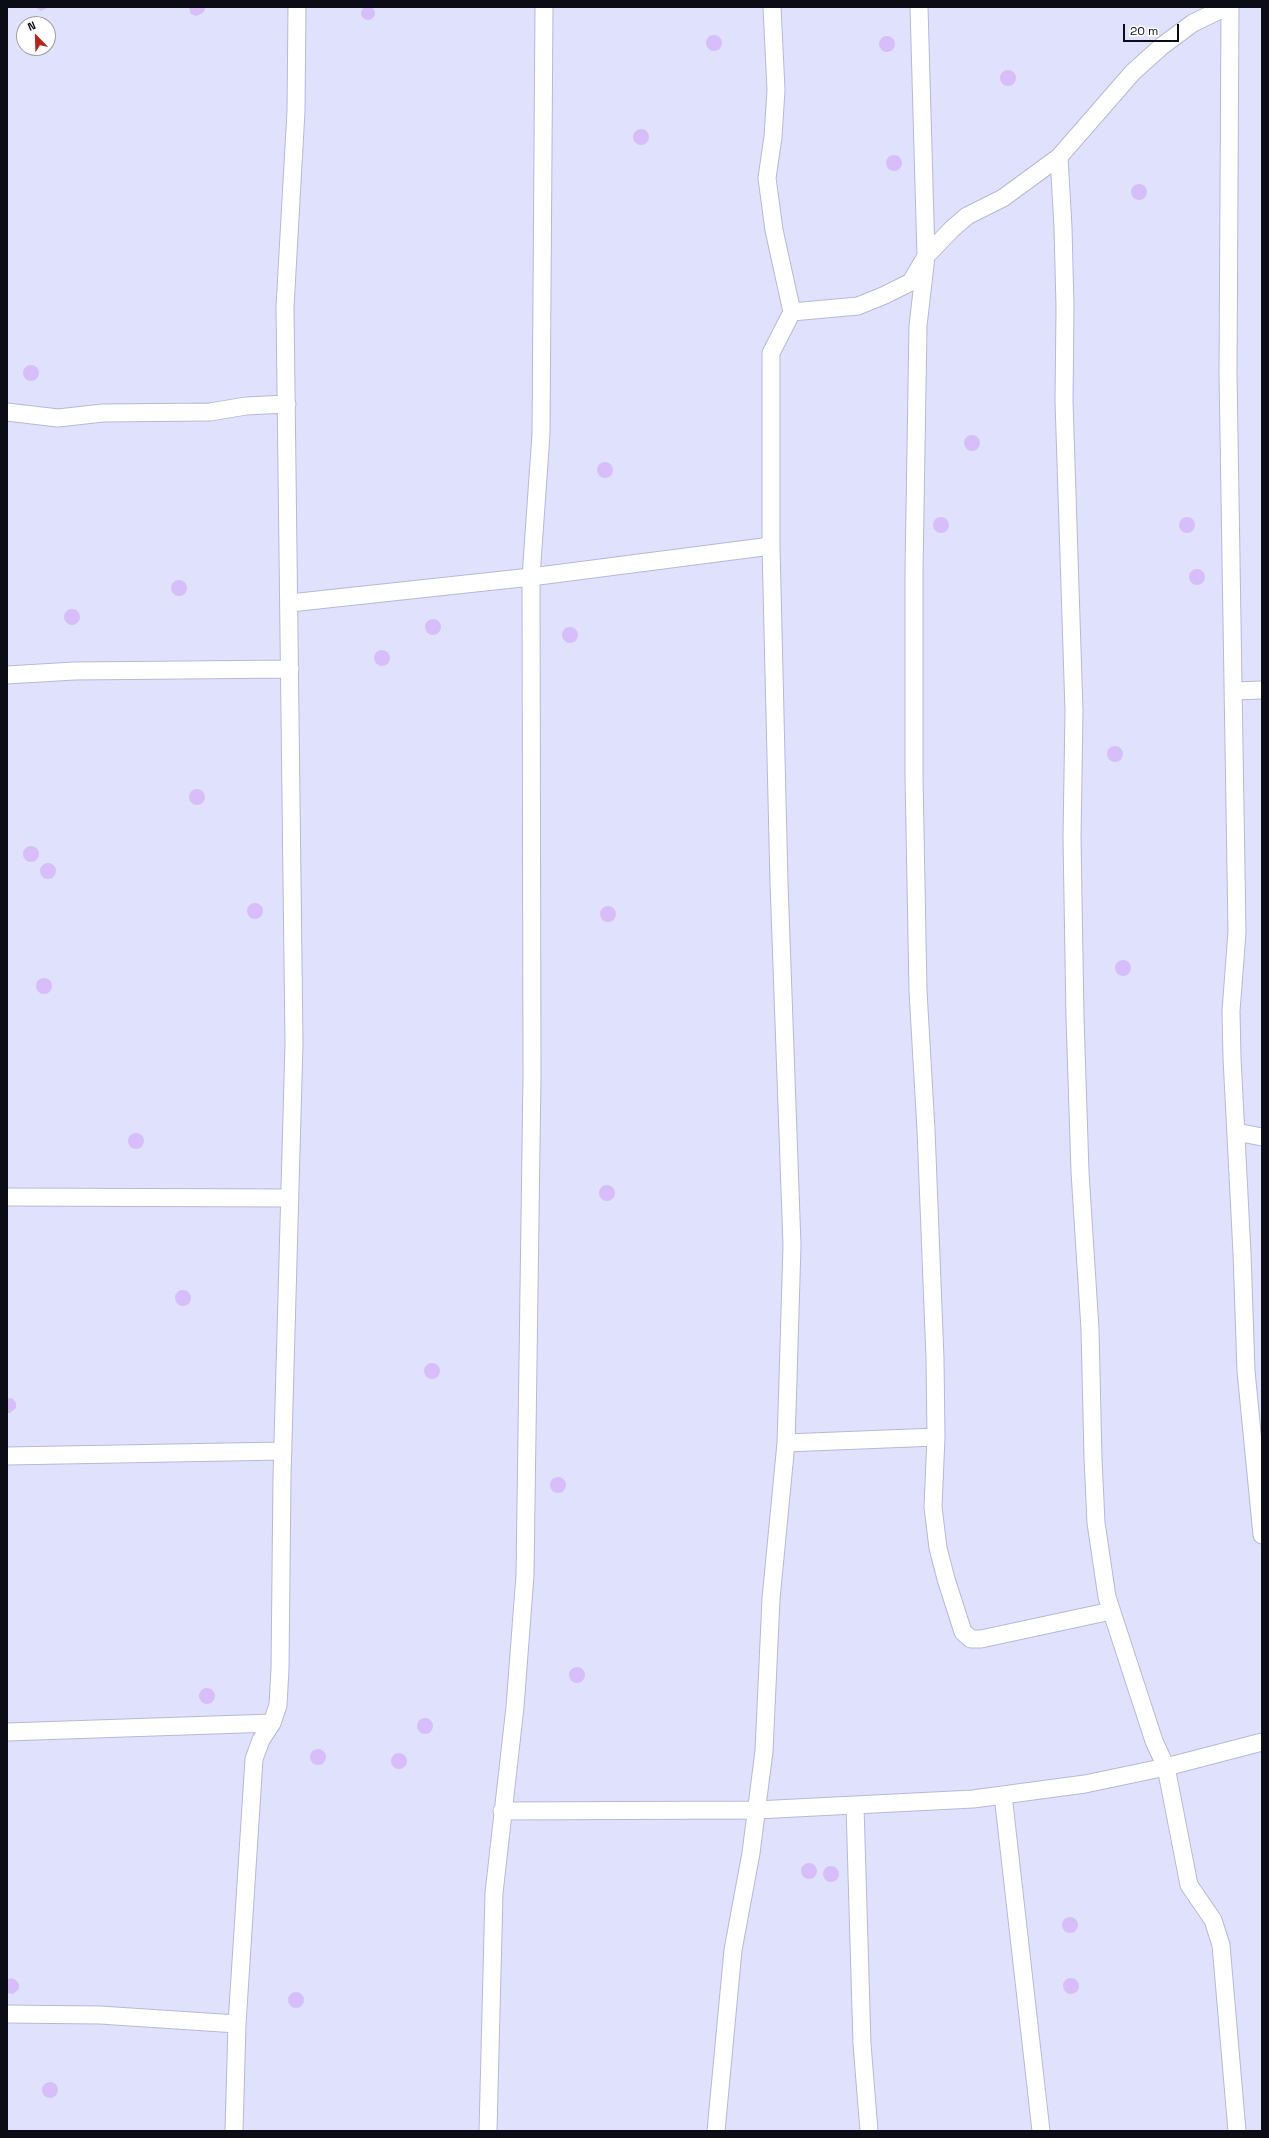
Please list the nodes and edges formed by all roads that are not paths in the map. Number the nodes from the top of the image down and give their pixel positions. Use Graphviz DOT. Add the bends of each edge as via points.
graph roads {
  1 [pos="297,7"];
  2 [pos="544,7"];
  3 [pos="772,7"];
  4 [pos="919,7"];
  5 [pos="1226,7"];
  6 [pos="1230,7"];
  7 [pos="1059,157"];
  8 [pos="926,256"];
  9 [pos="792,312"];
  10 [pos="287,404"];
  11 [pos="7,412"];
  12 [pos="771,546"];
  13 [pos="531,577"];
  14 [pos="290,603"];
  15 [pos="290,669"];
  16 [pos="7,675"];
  17 [pos="1262,690"];
  18 [pos="1234,691"];
  19 [pos="1236,1132"];
  20 [pos="1262,1137"];
  21 [pos="7,1197"];
  22 [pos="290,1198"];
  23 [pos="936,1437"];
  24 [pos="786,1443"];
  25 [pos="283,1451"];
  26 [pos="7,1456"];
  27 [pos="1262,1535"];
  28 [pos="1111,1611"];
  29 [pos="272,1723"];
  30 [pos="7,1732"];
  31 [pos="1262,1742"];
  32 [pos="1166,1766"];
  33 [pos="1003,1795"];
  34 [pos="855,1806"];
  35 [pos="756,1810"];
  36 [pos="502,1811"];
  37 [pos="7,2014"];
  38 [pos="237,2024"];
  39 [pos="234,2131"];
  40 [pos="488,2131"];
  41 [pos="716,2131"];
  42 [pos="870,2131"];
  43 [pos="1041,2131"];
  44 [pos="1237,2131"];
  1 -- 10 [label="street" via="296,112 285,307"];
  2 -- 13 [label="street" via="541,434"];
  3 -- 9 [label="street" via="776,90 767,178 774,230"];
  4 -- 8 [label="street"];
  5 -- 7 [label="street" via="1193,23 1133,72"];
  6 -- 18 [label="street" via="1228,373"];
  7 -- 8 [label="street" via="1003,198 967,216"];
  7 -- 28 [label="street" via="1063,227 1064,401 1074,711 1072,838 1080,1164 1090,1329 1096,1523 1104,1585"];
  8 -- 9 [label="street" via="912,282 885,295 858,306"];
  8 -- 23 [label="street" via="918,334 914,776 918,991 926,1130"];
  9 -- 12 [label="street" via="771,353"];
  10 -- 11 [label="street" via="246,406 210,412 103,413 58,418"];
  10 -- 14 [label="street"];
  12 -- 13 [label="street"];
  12 -- 24 [label="street" via="779,882 792,1245"];
  13 -- 14 [label="street"];
  13 -- 36 [label="street" via="532,1076 525,1575 515,1707"];
  14 -- 15 [label="street"];
  15 -- 16 [label="street" via="82,671"];
  15 -- 22 [label="street" via="294,1044"];
  17 -- 18 [label="street"];
  18 -- 19 [label="street" via="1237,932 1231,1011"];
  19 -- 20 [label="street"];
  19 -- 27 [label="street" via="1246,1371"];
  21 -- 22 [label="street"];
  22 -- 25 [label="street"];
  23 -- 24 [label="street"];
  23 -- 28 [label="street" via="933,1507 938,1543 948,1585 966,1636 975,1640 981,1639"];
  24 -- 35 [label="street" via="771,1599 764,1752"];
  25 -- 26 [label="street"];
  25 -- 29 [label="street" via="280,1669 278,1705"];
  28 -- 32 [label="street" via="1154,1741"];
  29 -- 30 [label="street"];
  29 -- 38 [label="street" via="261,1740 254,1759"];
  31 -- 32 [label="street"];
  32 -- 33 [label="street" via="1085,1784"];
  32 -- 44 [label="street" via="1189,1885 1213,1920 1221,1946"];
  33 -- 34 [label="street"];
  33 -- 43 [label="street"];
  34 -- 35 [label="street"];
  34 -- 42 [label="street" via="862,2044"];
  35 -- 36 [label="street"];
  35 -- 41 [label="street" via="751,1853 733,1950"];
  36 -- 40 [label="street" via="494,1893"];
  37 -- 38 [label="street" via="100,2015"];
  38 -- 39 [label="street"];
}
